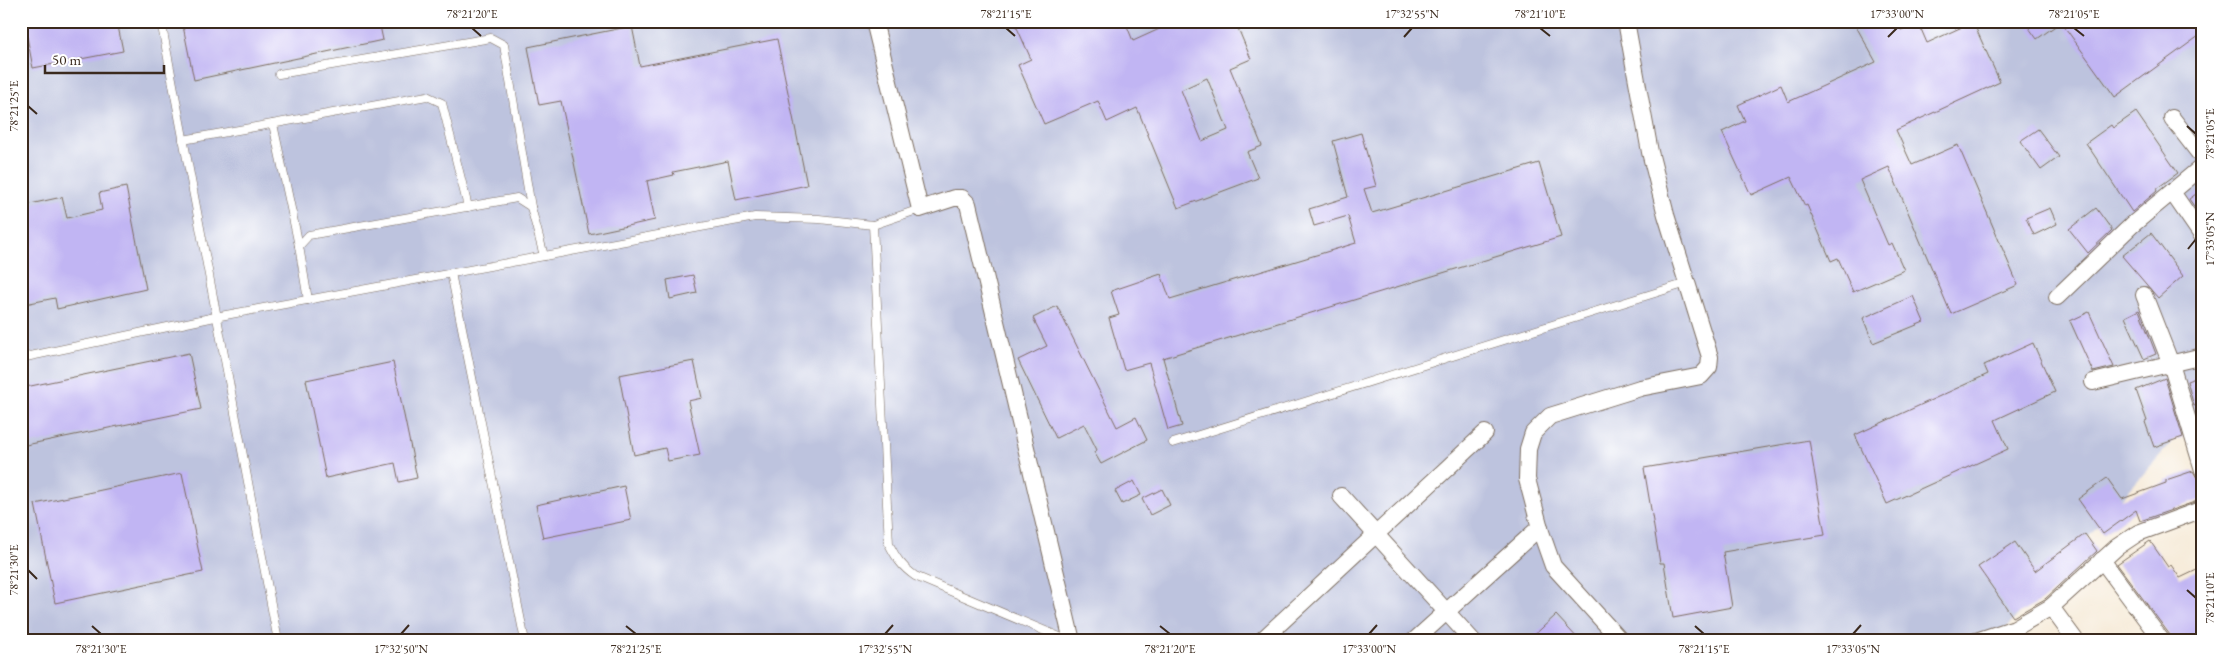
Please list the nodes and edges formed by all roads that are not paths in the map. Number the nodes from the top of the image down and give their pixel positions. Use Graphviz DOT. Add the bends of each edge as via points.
graph roads {
  1 [pos="161,21"];
  2 [pos="874,21"];
  3 [pos="1626,21"];
  4 [pos="279,74"];
  5 [pos="2172,118"];
  6 [pos="273,124"];
  7 [pos="183,140"];
  8 [pos="2203,158"];
  9 [pos="2203,166"];
  10 [pos="2172,192"];
  11 [pos="468,207"];
  12 [pos="531,207"];
  13 [pos="920,210"];
  14 [pos="873,226"];
  15 [pos="2203,237"];
  16 [pos="299,246"];
  17 [pos="544,256"];
  18 [pos="451,273"];
  19 [pos="1687,283"];
  20 [pos="2144,295"];
  21 [pos="2057,297"];
  22 [pos="308,300"];
  23 [pos="215,317"];
  24 [pos="2203,356"];
  25 [pos="21,358"];
  26 [pos="2171,364"];
  27 [pos="2093,382"];
  28 [pos="1485,433"];
  29 [pos="1173,443"];
  30 [pos="2203,470"];
  31 [pos="1341,496"];
  32 [pos="2203,509"];
  33 [pos="1540,527"];
  34 [pos="1376,534"];
  35 [pos="2102,560"];
  36 [pos="2051,606"];
  37 [pos="1446,612"];
  38 [pos="2001,637"];
  39 [pos="278,641"];
  40 [pos="525,641"];
  41 [pos="1071,641"];
  42 [pos="1261,641"];
  43 [pos="1414,641"];
  44 [pos="1473,641"];
  45 [pos="1621,641"];
  46 [pos="1976,641"];
  47 [pos="2076,641"];
  48 [pos="2162,641"];
  1 -- 7 [label="lane"];
  2 -- 13 [label="street"];
  3 -- 19 [label="street" via="1650,152"];
  4 -- 12 [label="lane" via="491,38 504,45"];
  5 -- 8 [label="street"];
  6 -- 7 [label="lane"];
  6 -- 11 [label="lane" via="427,96 442,103"];
  6 -- 16 [label="lane"];
  7 -- 23 [label="lane"];
  9 -- 10 [label="street"];
  10 -- 15 [label="street"];
  10 -- 21 [label="street" via="2132,225"];
  11 -- 12 [label="lane" via="517,198"];
  11 -- 16 [label="lane" via="309,235"];
  12 -- 17 [label="lane"];
  13 -- 14 [label="lane"];
  13 -- 41 [label="street" via="954,198 962,198 968,204"];
  14 -- 17 [label="lane" via="819,219 755,217"];
  14 -- 41 [label="lane" via="889,544 896,559 915,576"];
  16 -- 22 [label="lane"];
  17 -- 18 [label="lane"];
  18 -- 22 [label="lane"];
  18 -- 40 [label="lane"];
  19 -- 29 [label="lane"];
  19 -- 33 [label="street" via="1710,357 1710,367 1701,376 1640,388 1550,416 1533,433 1528,449 1527,479"];
  20 -- 26 [label="street"];
  22 -- 23 [label="lane"];
  23 -- 25 [label="lane"];
  23 -- 39 [label="lane"];
  24 -- 26 [label="street"];
  26 -- 27 [label="street"];
  26 -- 30 [label="street"];
  28 -- 34 [label="street"];
  31 -- 34 [label="street"];
  32 -- 35 [label="street" via="2138,533"];
  33 -- 37 [label="street"];
  33 -- 45 [label="street" via="1553,566"];
  34 -- 37 [label="street"];
  34 -- 42 [label="street"];
  35 -- 36 [label="street"];
  35 -- 48 [label="street"];
  36 -- 38 [label="street"];
  36 -- 47 [label="street"];
  37 -- 43 [label="street"];
  37 -- 44 [label="street"];
  38 -- 46 [label="street"];
}
